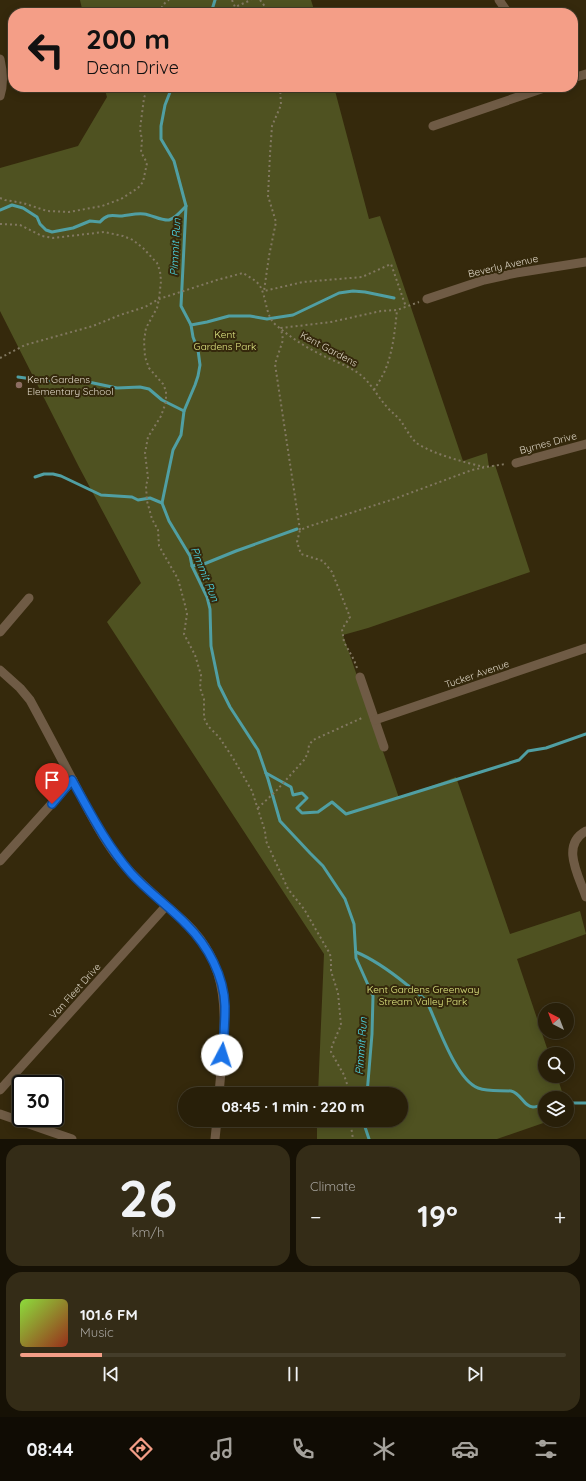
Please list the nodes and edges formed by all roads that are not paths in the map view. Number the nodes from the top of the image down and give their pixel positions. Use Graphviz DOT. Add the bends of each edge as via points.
graph roads {
  1 [pos="0,59"];
  2 [pos="531,92"];
  3 [pos="0,96"];
  4 [pos="433,126"];
  5 [pos="586,262"];
  6 [pos="427,299"];
  7 [pos="586,444"];
  8 [pos="516,463"];
  9 [pos="29,598"];
  10 [pos="0,632"];
  11 [pos="586,648"];
  12 [pos="0,670"];
  13 [pos="360,677"];
  14 [pos="374,717"];
  15 [pos="384,747"];
  16 [pos="72,780"];
  17 [pos="586,831"];
  18 [pos="0,861"];
  19 [pos="586,897"];
  20 [pos="166,906"];
  21 [pos="220,1087"];
  22 [pos="0,1090"];
  23 [pos="0,1114"];
  24 [pos="217,1127"];
  25 [pos="72,1139"];
  26 [pos="216,1139"];
  1 -- 3 [label="street" via="3,81"];
  2 -- 4 [label="street"];
  5 -- 6 [label="street, Beverly Avenue" via="497,277"];
  7 -- 8 [label="street, Byrnes Drive"];
  9 -- 10 [label="street"];
  11 -- 14 [label="street, Tucker Avenue"];
  12 -- 16 [label="street" via="30,700"];
  13 -- 14 [label="street"];
  14 -- 15 [label="street"];
  16 -- 18 [label="street"];
  16 -- 20 [label="street" via="115,854"];
  17 -- 19 [label="street" via="570,840 572,858"];
  20 -- 21 [label="street" via="199,938 217,970 225,1005"];
  20 -- 22 [label="street, Van Fleet Drive"];
  23 -- 25 [label="street"];
  24 -- 26 [label="street"];
}
